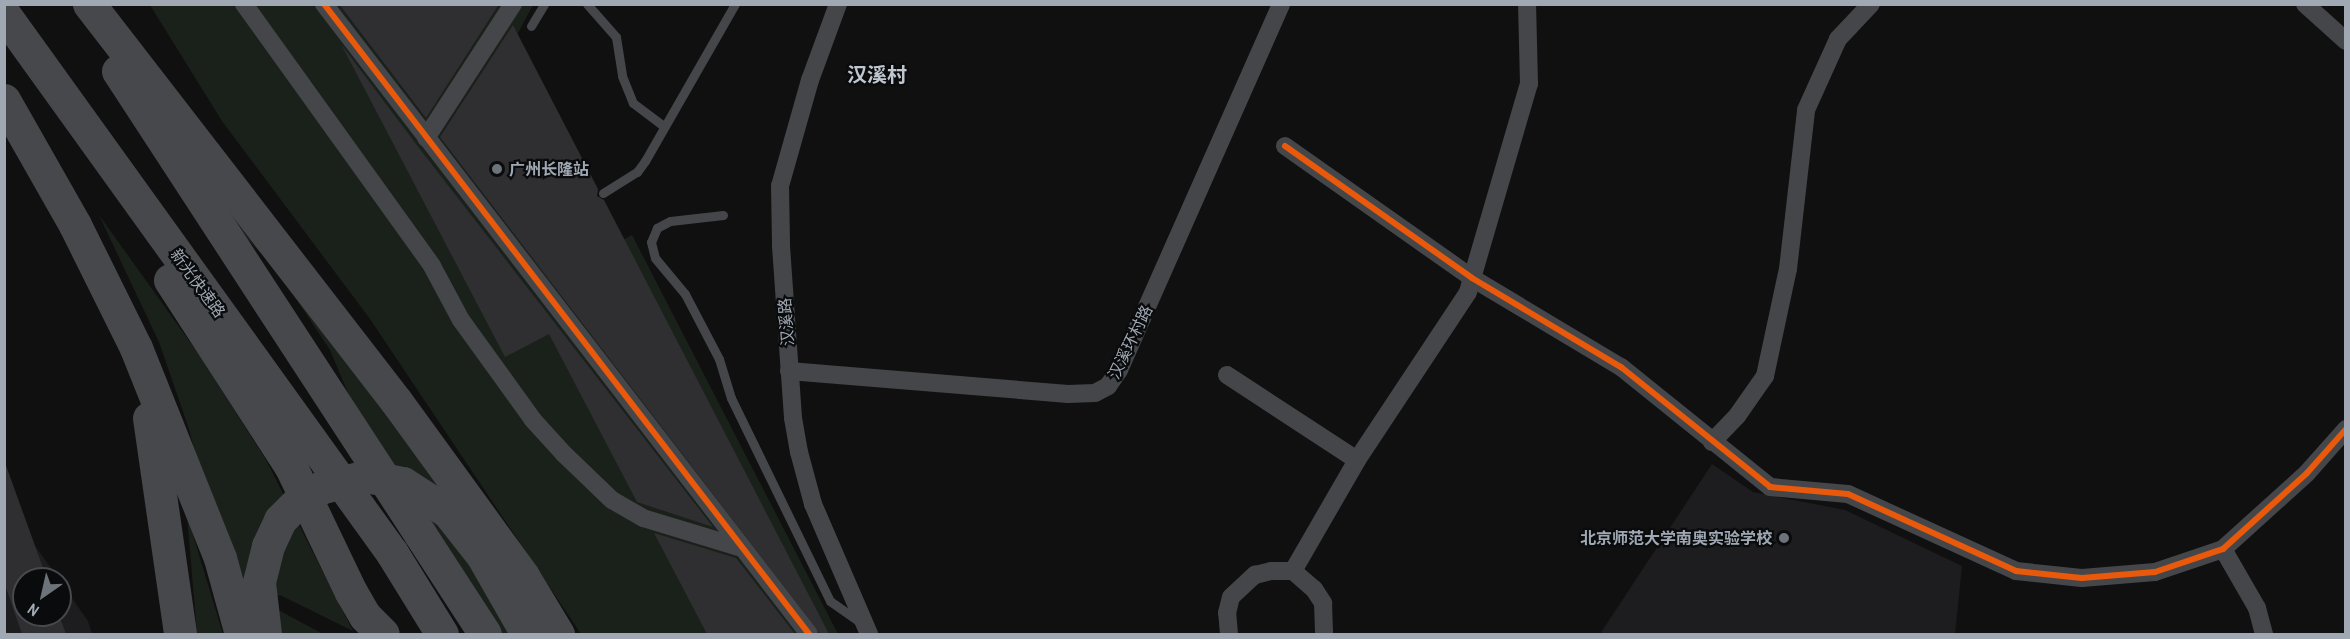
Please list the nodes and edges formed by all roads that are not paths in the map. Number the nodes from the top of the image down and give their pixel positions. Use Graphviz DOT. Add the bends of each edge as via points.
graph roads {
  1 [pos="74,4"];
  2 [pos="89,4"];
  3 [pos="243,4"];
  4 [pos="324,4"];
  5 [pos="513,4"];
  6 [pos="544,4"];
  7 [pos="586,4"];
  8 [pos="735,4"];
  9 [pos="838,4"];
  10 [pos="1281,4"];
  11 [pos="1527,4"];
  12 [pos="1871,4"];
  13 [pos="2305,4"];
  14 [pos="4,14"];
  15 [pos="531,26"];
  16 [pos="2346,41"];
  17 [pos="4,100"];
  18 [pos="663,126"];
  19 [pos="88,129"];
  20 [pos="426,138"];
  21 [pos="1285,146"];
  22 [pos="603,193"];
  23 [pos="723,215"];
  24 [pos="1472,278"];
  25 [pos="136,348"];
  26 [pos="789,371"];
  27 [pos="1227,375"];
  28 [pos="2346,429"];
  29 [pos="1712,442"];
  30 [pos="1357,460"];
  31 [pos="464,495"];
  32 [pos="742,548"];
  33 [pos="2223,549"];
  34 [pos="1293,572"];
  35 [pos="865,629"];
  36 [pos="180,634"];
  37 [pos="241,634"];
  38 [pos="265,634"];
  39 [pos="383,634"];
  40 [pos="442,634"];
  41 [pos="474,634"];
  42 [pos="485,634"];
  43 [pos="527,634"];
  44 [pos="558,634"];
  45 [pos="809,634"];
  46 [pos="1229,634"];
  47 [pos="1324,634"];
  48 [pos="2264,634"];
  1 -- 42 [label="highway, bridge"];
  2 -- 31 [label="highway" via="396,401"];
  3 -- 32 [label="street" via="432,266 461,320 548,437 612,500 643,518"];
  4 -- 20 [label="street"];
  5 -- 20 [label="street"];
  6 -- 15 [label="lane"];
  7 -- 18 [label="lane" via="616,37 622,76 633,103"];
  8 -- 18 [label="lane"];
  9 -- 26 [label="street, 汉溪路" via="810,80 780,186"];
  10 -- 26 [label="street, 汉溪环村路" via="1119,370 1108,386 1095,393 1068,394"];
  11 -- 24 [label="street" via="1529,84"];
  12 -- 29 [label="street" via="1838,39 1806,110 1788,268 1765,376 1737,416"];
  13 -- 16 [label="street"];
  14 -- 19 [label="highway, 新光快速路"];
  17 -- 25 [label="highway" via="75,225"];
  18 -- 22 [label="lane" via="637,172"];
  19 -- 39 [label="highway" via="116,190 291,467 351,592 365,616"];
  19 -- 40 [label="highway, 新光快速路" via="392,553"];
  20 -- 32 [label="street"];
  21 -- 24 [label="street"];
  23 -- 35 [label="lane" via="670,221 657,228 651,242 655,258 685,294 719,359 731,398 830,601"];
  24 -- 29 [label="street" via="1621,367"];
  24 -- 30 [label="street" via="1468,292"];
  25 -- 36 [label="highway" via="159,465"];
  25 -- 37 [label="highway" via="220,558"];
  26 -- 35 [label="street, 汉溪路" via="796,441 813,504"];
  27 -- 30 [label="street"];
  28 -- 33 [label="street" via="2307,473"];
  29 -- 33 [label="street" via="1770,487 1848,494 2016,571 2082,578 2155,572"];
  30 -- 34 [label="street"];
  31 -- 41 [label="highway" via="503,582 498,606 486,625"];
  31 -- 44 [label="highway" via="523,576"];
  32 -- 45 [label="street"];
  33 -- 48 [label="street" via="2257,608"];
  34 -- 46 [label="street" via="1271,571 1241,584 1227,613"];
  34 -- 47 [label="street" via="1314,589 1323,603"];
  38 -- 43 [label="highway, bridge" via="259,582 268,546 280,520 320,488 366,476 403,483 448,512 482,555"];
}
